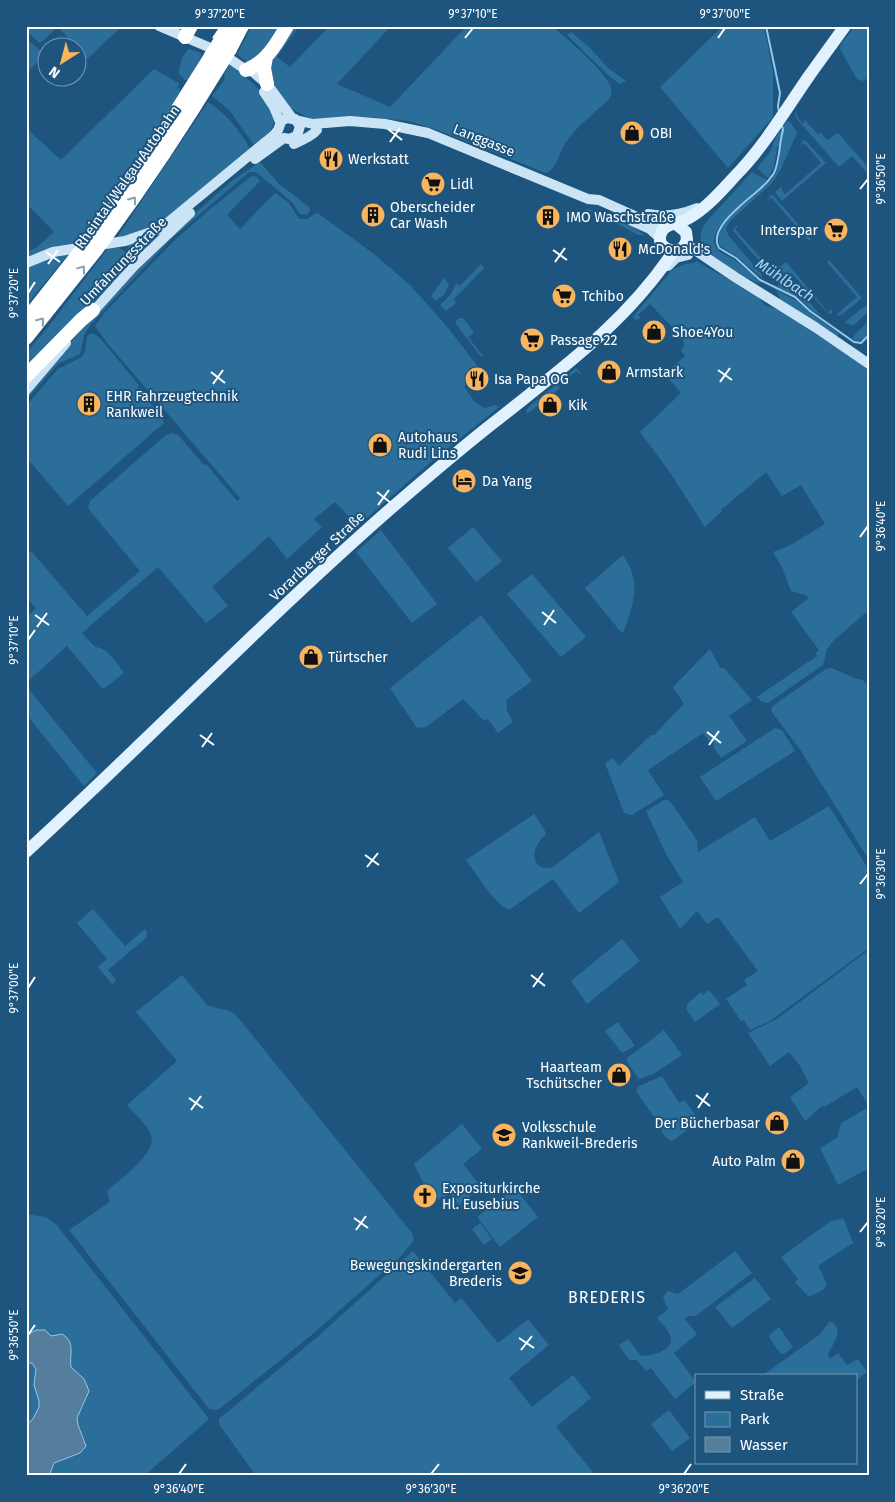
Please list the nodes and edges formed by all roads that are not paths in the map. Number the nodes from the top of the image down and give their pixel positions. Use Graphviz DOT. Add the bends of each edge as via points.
graph roads {
  1 [pos="159,26"];
  2 [pos="228,26"];
  3 [pos="242,26"];
  4 [pos="287,26"];
  5 [pos="846,26"];
  6 [pos="188,32"];
  7 [pos="224,46"];
  8 [pos="266,57"];
  9 [pos="246,70"];
  10 [pos="266,84"];
  11 [pos="294,118"];
  12 [pos="364,123"];
  13 [pos="280,130"];
  14 [pos="317,130"];
  15 [pos="299,133"];
  16 [pos="265,147"];
  17 [pos="249,159"];
  18 [pos="588,199"];
  19 [pos="708,203"];
  20 [pos="619,209"];
  21 [pos="672,225"];
  22 [pos="676,245"];
  23 [pos="26,263"];
  24 [pos="734,277"];
  25 [pos="639,296"];
  26 [pos="52,298"];
  27 [pos="93,310"];
  28 [pos="26,320"];
  29 [pos="26,338"];
  30 [pos="869,364"];
  31 [pos="26,376"];
  32 [pos="26,390"];
  33 [pos="26,852"];
  1 -- 6 [label="main road"];
  2 -- 7 [label="highway, Rheintal/Walgau Autobahn"];
  3 -- 7 [label="highway, Rheintal/Walgau Autobahn"];
  4 -- 8 [label="highway"];
  5 -- 19 [label="main road, Vorarlberger Straße" via="745,166"];
  6 -- 9 [label="main road"];
  7 -- 26 [label="highway, Rheintal/Walgau Autobahn, bridge" via="197,92 139,172 92,246"];
  8 -- 9 [label="highway"];
  8 -- 10 [label="highway"];
  9 -- 10 [label="main road"];
  9 -- 13 [label="main road" via="270,100"];
  10 -- 11 [label="main road"];
  11 -- 12 [label="main road, Langgasse" via="313,124"];
  11 -- 13 [label="main road" via="287,118"];
  11 -- 15 [label="main road" via="300,126"];
  12 -- 14 [label="main road, Langgasse"];
  12 -- 18 [label="main road, Langgasse" via="394,125 442,138"];
  13 -- 15 [label="main road" via="292,139"];
  13 -- 16 [label="main road"];
  14 -- 15 [label="main road, Langgasse"];
  14 -- 16 [label="main road" via="296,144"];
  16 -- 17 [label="main road"];
  17 -- 23 [label="main road" via="160,228 125,241 53,252"];
  17 -- 27 [label="main road, Umfahrungsstraße" via="161,239"];
  18 -- 20 [label="main road, Langgasse"];
  18 -- 22 [label="main road, Langgasse"];
  19 -- 20 [label="main road" via="670,216"];
  19 -- 21 [label="main road, Vorarlberger Straße" via="691,217"];
  19 -- 22 [label="main road, Vorarlberger Straße"];
  20 -- 21 [label="main road, Langgasse"];
  21 -- 22 [label="main road" via="684,229"];
  21 -- 22 [label="main road, Vorarlberger Straße" via="662,231"];
  22 -- 24 [label="main road"];
  22 -- 24 [label="main road"];
  22 -- 25 [label="main road, Vorarlberger Straße"];
  22 -- 25 [label="main road, Vorarlberger Straße" via="654,269"];
  24 -- 30 [label="main road"];
  25 -- 33 [label="main road, Vorarlberger Straße" via="603,333 463,447 347,548"];
  26 -- 28 [label="highway, Rheintal/Walgau Autobahn"];
  29 -- 26 [label="highway, Rheintal/Walgau Autobahn, one-way"];
  27 -- 31 [label="highway"];
  27 -- 32 [label="main road, Umfahrungsstraße"];
}
